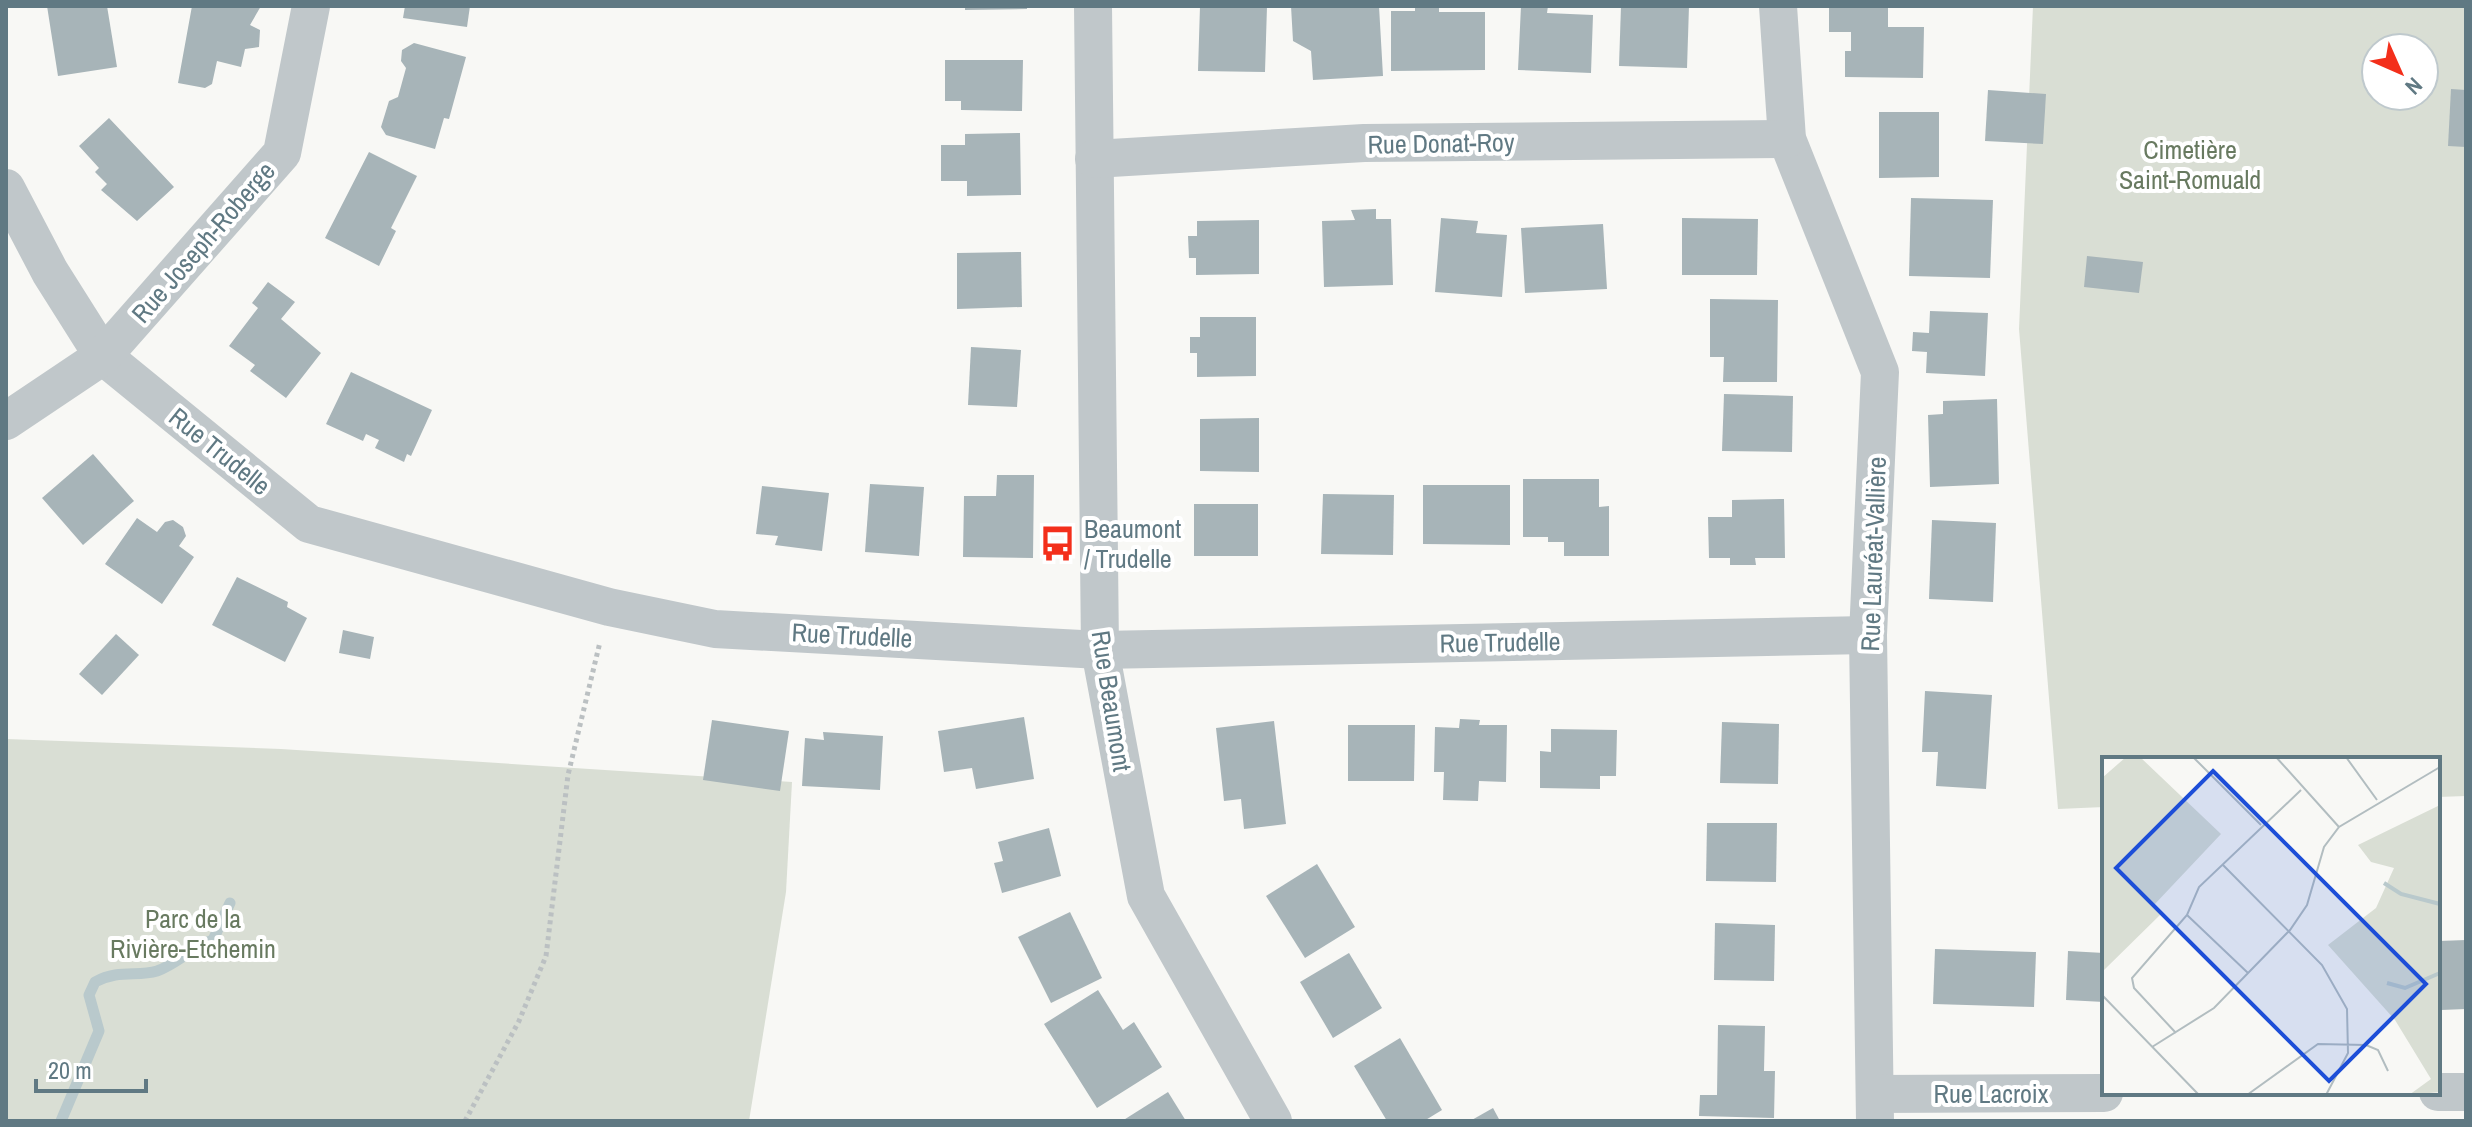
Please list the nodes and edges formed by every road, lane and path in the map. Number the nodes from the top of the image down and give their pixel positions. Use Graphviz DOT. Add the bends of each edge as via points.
graph roads {
  1 [pos="311,6"];
  2 [pos="1093,6"];
  3 [pos="1778,6"];
  4 [pos="1787,139"];
  5 [pos="1094,159"];
  6 [pos="6,188"];
  7 [pos="103,356"];
  8 [pos="6,421"];
  9 [pos="609,607"];
  10 [pos="1868,635"];
  11 [pos="1100,650"];
  12 [pos="2440,1092"];
  13 [pos="2466,1092"];
  14 [pos="2102,1093"];
  15 [pos="1876,1107"];
  16 [pos="465,1121"];
  17 [pos="1273,1121"];
  1 -- 7 [label="street, Rue Joseph-Roberge" via="282,153"];
  2 -- 5 [label="street, Rue Beaumont"];
  3 -- 4 [label="street, Rue Lauréat-Vallière"];
  4 -- 5 [label="street, Rue Donat-Roy" via="1364,143"];
  4 -- 10 [label="street, Rue Lauréat-Vallière" via="1880,372"];
  5 -- 11 [label="street, Rue Beaumont"];
  6 -- 7 [label="street, Rue Trudelle"];
  7 -- 8 [label="street, Rue Joseph-Roberge"];
  7 -- 9 [label="street, Rue Trudelle" via="309,524"];
  9 -- 11 [label="street, Rue Trudelle" via="715,629"];
  9 -- 16 [label="path" via="568,775 546,956 519,1021"];
  10 -- 11 [label="street, Rue Trudelle"];
  10 -- 15 [label="street, Rue Lauréat-Vallière"];
  11 -- 17 [label="street, Rue Beaumont" via="1146,896"];
  12 -- 13 [label="street"];
  14 -- 15 [label="street, Rue Lacroix"];
}
